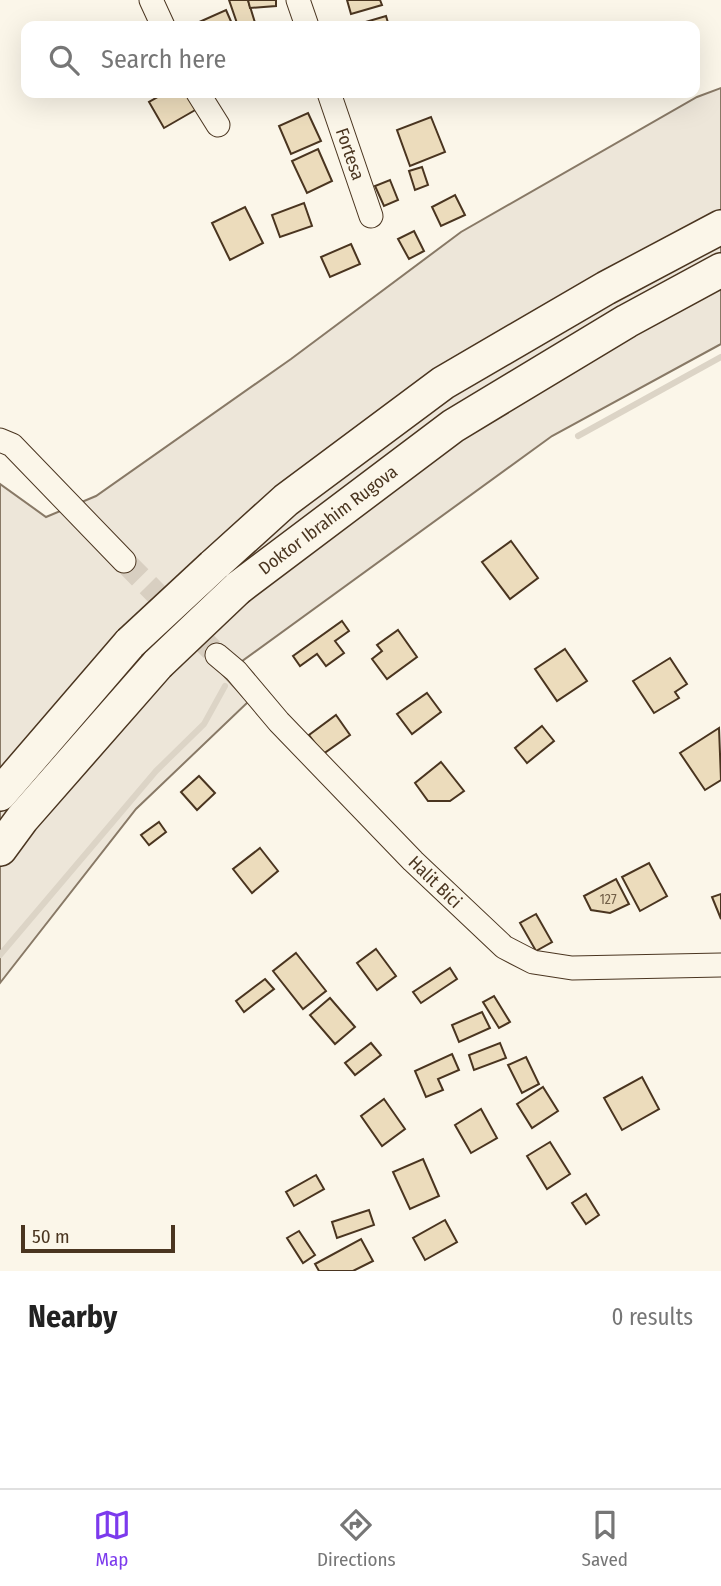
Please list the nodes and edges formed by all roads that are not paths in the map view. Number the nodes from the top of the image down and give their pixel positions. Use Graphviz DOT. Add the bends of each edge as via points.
graph roads {
  1 [pos="151,0"];
  2 [pos="298,0"];
  3 [pos="161,21"];
  4 [pos="305,21"];
  5 [pos="201,98"];
  6 [pos="331,98"];
  7 [pos="218,125"];
  8 [pos="370,216"];
  9 [pos="721,227"];
  10 [pos="721,270"];
  11 [pos="0,440"];
  12 [pos="124,561"];
  13 [pos="217,655"];
  14 [pos="0,794"];
  15 [pos="0,849"];
  16 [pos="721,965"];
  1 -- 3 [label="street"];
  2 -- 4 [label="street"];
  5 -- 7 [label="street"];
  6 -- 8 [label="street, Fortesa"];
  9 -- 14 [label="highway, Doktor Ibrahim Rugova, bridge" via="443,383 286,500 130,643"];
  10 -- 15 [label="highway, Doktor Ibrahim Rugova, bridge" via="453,426 238,588 158,664"];
  11 -- 12 [label="street" via="12,445"];
  13 -- 16 [label="street, Halit Bici" via="413,861 504,947 533,962 572,968"];
}
